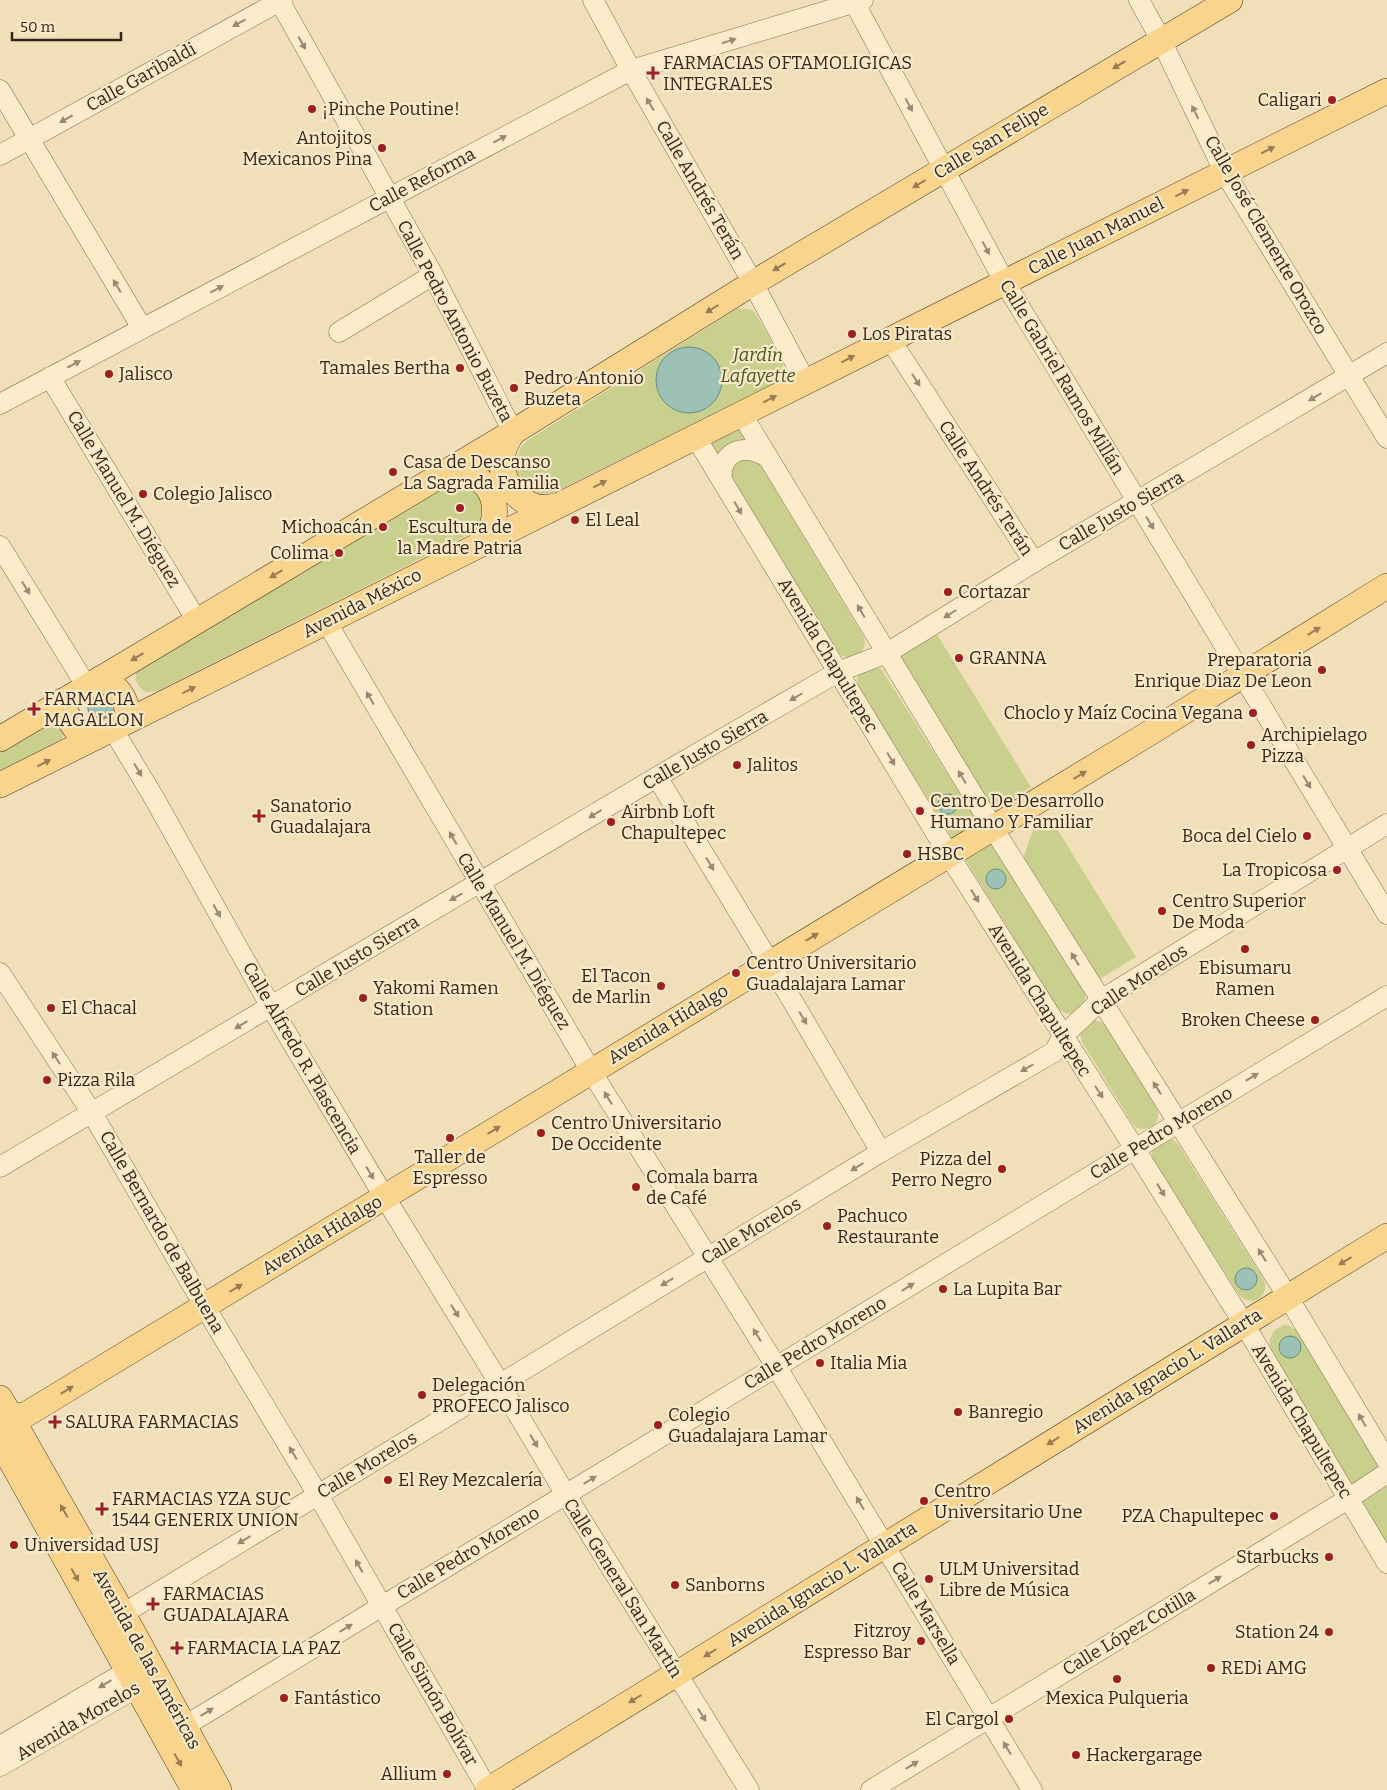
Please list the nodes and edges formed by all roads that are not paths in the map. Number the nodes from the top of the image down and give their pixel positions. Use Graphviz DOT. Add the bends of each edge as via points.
graph roads {
  1 [pos="280,0"];
  2 [pos="593,0"];
  3 [pos="1139,0"];
  4 [pos="1230,0"];
  5 [pos="857,1"];
  6 [pos="1161,40"];
  7 [pos="631,70"];
  8 [pos="0,90"];
  9 [pos="1387,91"];
  10 [pos="29,139"];
  11 [pos="0,155"];
  12 [pos="944,169"];
  13 [pos="1224,171"];
  14 [pos="389,198"];
  15 [pos="433,275"];
  16 [pos="1004,281"];
  17 [pos="753,283"];
  18 [pos="142,328"];
  19 [pos="339,332"];
  20 [pos="890,338"];
  21 [pos="1387,353"];
  22 [pos="1349,376"];
  23 [pos="50,377"];
  24 [pos="805,381"];
  25 [pos="0,404"];
  26 [pos="741,413"];
  27 [pos="513,432"];
  28 [pos="695,436"];
  29 [pos="1387,438"];
  30 [pos="767,456"];
  31 [pos="447,472"];
  32 [pos="722,480"];
  33 [pos="1137,501"];
  34 [pos="562,503"];
  35 [pos="479,545"];
  36 [pos="0,546"];
  37 [pos="1034,562"];
  38 [pos="1387,586"];
  39 [pos="197,621"];
  40 [pos="326,621"];
  41 [pos="886,653"];
  42 [pos="838,672"];
  43 [pos="1242,675"];
  44 [pos="94,683"];
  45 [pos="62,701"];
  46 [pos="121,724"];
  47 [pos="0,739"];
  48 [pos="87,741"];
  49 [pos="657,777"];
  50 [pos="0,784"];
  51 [pos="1387,824"];
  52 [pos="993,828"];
  53 [pos="1347,849"];
  54 [pos="949,855"];
  55 [pos="479,884"];
  56 [pos="1387,914"];
  57 [pos="770,963"];
  58 [pos="0,972"];
  59 [pos="1387,996"];
  60 [pos="1101,1000"];
  61 [pos="271,1007"];
  62 [pos="1063,1036"];
  63 [pos="591,1071"];
  64 [pos="92,1113"];
  65 [pos="1178,1122"];
  66 [pos="1136,1149"];
  67 [pos="881,1152"];
  68 [pos="0,1167"];
  69 [pos="384,1197"];
  70 [pos="1387,1236"];
  71 [pos="709,1257"];
  72 [pos="1288,1297"];
  73 [pos="205,1307"];
  74 [pos="1244,1324"];
  75 [pos="776,1366"];
  76 [pos="500,1384"];
  77 [pos="7,1423"];
  78 [pos="1387,1461"];
  79 [pos="1387,1473"];
  80 [pos="566,1494"];
  81 [pos="318,1495"];
  82 [pos="1348,1499"];
  83 [pos="885,1545"];
  84 [pos="1387,1563"];
  85 [pos="382,1606"];
  86 [pos="113,1620"];
  87 [pos="142,1673"];
  88 [pos="677,1674"];
  89 [pos="989,1718"];
  90 [pos="175,1732"];
  91 [pos="0,1746"];
  92 [pos="0,1766"];
  93 [pos="194,1790"];
  94 [pos="219,1790"];
  95 [pos="488,1790"];
  96 [pos="749,1790"];
  97 [pos="871,1790"];
  98 [pos="1032,1790"];
  1 -- 10 [label="street, Calle Garibaldi, one-way"];
  1 -- 14 [label="street, Calle Pedro Antonio Buzeta, one-way"];
  2 -- 7 [label="street, Calle Andrés Terán"];
  3 -- 6 [label="street, Calle José Clemente Orozco"];
  4 -- 6 [label="main road, Calle San Felipe"];
  7 -- 5 [label="street, Calle Reforma, one-way"];
  5 -- 12 [label="street, Calle Gabriel Ramos Millán, one-way"];
  6 -- 12 [label="main road, Calle San Felipe, one-way"];
  13 -- 6 [label="street, Calle José Clemente Orozco, one-way"];
  14 -- 7 [label="street, Calle Reforma, one-way"];
  17 -- 7 [label="street, Calle Andrés Terán, one-way"];
  8 -- 10 [label="street"];
  13 -- 9 [label="main road, Calle Juan Manuel, one-way"];
  10 -- 11 [label="street, Calle Garibaldi"];
  18 -- 10 [label="street, one-way"];
  12 -- 16 [label="street, Calle Gabriel Ramos Millán, one-way"];
  12 -- 17 [label="main road, Calle San Felipe, one-way"];
  16 -- 13 [label="main road, Calle Juan Manuel, one-way"];
  13 -- 22 [label="street, Calle José Clemente Orozco"];
  14 -- 15 [label="street, Calle Pedro Antonio Buzeta"];
  18 -- 14 [label="street, Calle Reforma, one-way"];
  15 -- 19 [label="street"];
  15 -- 27 [label="street, Calle Pedro Antonio Buzeta"];
  16 -- 20 [label="main road, Calle Juan Manuel"];
  16 -- 33 [label="street, Calle Gabriel Ramos Millán"];
  17 -- 24 [label="street, Calle Andrés Terán"];
  17 -- 27 [label="main road, one-way"];
  23 -- 18 [label="street, Calle Reforma, one-way"];
  24 -- 20 [label="main road, Calle Juan Manuel, one-way"];
  20 -- 37 [label="street, Calle Andrés Terán, one-way"];
  21 -- 22 [label="street, Calle Justo Sierra"];
  22 -- 29 [label="street, Calle José Clemente Orozco"];
  22 -- 33 [label="street, Calle Justo Sierra, one-way"];
  23 -- 25 [label="street, Calle Reforma"];
  23 -- 39 [label="street, Calle Manuel M. Diéguez"];
  26 -- 24 [label="main road, Avenida México, one-way"];
  26 -- 28 [label="main road, Avenida México"];
  26 -- 30 [label="street"];
  27 -- 31 [label="main road"];
  27 -- 34 [label="main road" via="502,460 503,475 513,492 528,503 542,507"];
  28 -- 32 [label="street, Avenida Chapultepec"];
  34 -- 28 [label="main road, Avenida México, one-way"];
  30 -- 32 [label="street" via="749,450 733,453 722,466"];
  41 -- 30 [label="street, one-way"];
  31 -- 35 [label="main road" via="471,475 479,480 494,502 494,522 490,533"];
  31 -- 39 [label="main road, one-way"];
  32 -- 42 [label="street, Avenida Chapultepec, one-way"];
  33 -- 37 [label="street, Calle Justo Sierra"];
  33 -- 43 [label="street, Calle Gabriel Ramos Millán, one-way"];
  34 -- 35 [label="main road, Avenida México"];
  35 -- 40 [label="main road, Avenida México"];
  36 -- 44 [label="street, one-way"];
  37 -- 41 [label="street, Calle Justo Sierra, one-way"];
  43 -- 38 [label="main road, Avenida Hidalgo, one-way"];
  39 -- 44 [label="main road, one-way"];
  46 -- 40 [label="main road, Avenida México, one-way"];
  55 -- 40 [label="street, Calle Manuel M. Diéguez, one-way"];
  41 -- 42 [label="street, Calle Justo Sierra"];
  52 -- 41 [label="street, one-way"];
  42 -- 49 [label="street, Calle Justo Sierra, one-way"];
  42 -- 54 [label="street, Avenida Chapultepec, one-way"];
  52 -- 43 [label="main road, Avenida Hidalgo, one-way"];
  43 -- 53 [label="street, Calle Gabriel Ramos Millán, one-way"];
  44 -- 45 [label="main road"];
  44 -- 46 [label="main road" via="113,685 124,697 128,707"];
  45 -- 47 [label="main road"];
  45 -- 48 [label="main road" via="73,728"];
  46 -- 48 [label="main road, Avenida México"];
  46 -- 61 [label="street, Calle Alfredo R. Plascencia, one-way" via="153,796"];
  50 -- 48 [label="main road, Avenida México, one-way"];
  49 -- 55 [label="street, Calle Justo Sierra, one-way"];
  49 -- 57 [label="street, one-way"];
  51 -- 53 [label="street, Calle Morelos"];
  52 -- 54 [label="main road, Avenida Hidalgo"];
  60 -- 52 [label="street, one-way"];
  53 -- 56 [label="street, Calle Gabriel Ramos Millán"];
  53 -- 60 [label="street, Calle Morelos"];
  57 -- 54 [label="main road, Avenida Hidalgo, one-way"];
  54 -- 62 [label="street, Avenida Chapultepec, one-way"];
  55 -- 61 [label="street, Calle Justo Sierra, one-way"];
  55 -- 63 [label="street, Calle Manuel M. Diéguez"];
  57 -- 63 [label="main road, Avenida Hidalgo"];
  57 -- 67 [label="street, one-way"];
  64 -- 58 [label="street, Calle Bernardo de Balbuena, one-way"];
  65 -- 59 [label="street, Calle Pedro Moreno, one-way"];
  60 -- 62 [label="street, Calle Morelos"];
  65 -- 60 [label="street, one-way"];
  61 -- 64 [label="street, Calle Justo Sierra, one-way"];
  61 -- 69 [label="street, Calle Alfredo R. Plascencia, one-way"];
  62 -- 66 [label="street, Avenida Chapultepec, one-way"];
  62 -- 67 [label="street, Calle Morelos, one-way" via="1054,1052"];
  69 -- 63 [label="main road, Avenida Hidalgo, one-way"];
  71 -- 63 [label="street, Calle Manuel M. Diéguez, one-way"];
  64 -- 68 [label="street, Calle Justo Sierra"];
  64 -- 73 [label="street, Calle Bernardo de Balbuena"];
  65 -- 66 [label="street, Calle Pedro Moreno"];
  72 -- 65 [label="street, one-way"];
  66 -- 74 [label="street, Avenida Chapultepec, one-way"];
  75 -- 66 [label="street, Calle Pedro Moreno, one-way"];
  67 -- 71 [label="street, Calle Morelos, one-way"];
  73 -- 69 [label="main road, Avenida Hidalgo, one-way"];
  69 -- 76 [label="street, Calle Alfredo R. Plascencia, one-way"];
  70 -- 72 [label="main road, Avenida Ignacio L. Vallarta, one-way"];
  75 -- 71 [label="street, Calle Marsella, one-way"];
  71 -- 76 [label="street, Calle Morelos, one-way"];
  72 -- 74 [label="main road, Avenida Ignacio L. Vallarta"];
  78 -- 72 [label="street, one-way"];
  77 -- 73 [label="main road, Avenida Hidalgo, one-way"];
  81 -- 73 [label="street, Calle Bernardo de Balbuena, one-way"];
  74 -- 82 [label="street, Avenida Chapultepec"];
  74 -- 83 [label="main road, Avenida Ignacio L. Vallarta, one-way"];
  80 -- 75 [label="street, Calle Pedro Moreno, one-way"];
  83 -- 75 [label="street, Calle Marsella, one-way"];
  76 -- 80 [label="street, Calle General San Martín, one-way"];
  76 -- 81 [label="street, Calle Morelos"];
  77 -- 86 [label="main road, Avenida de las Américas"];
  79 -- 82 [label="street, Calle López Cotilla"];
  80 -- 85 [label="street, Calle Pedro Moreno"];
  80 -- 88 [label="street, Calle General San Martín"];
  85 -- 81 [label="street, Calle Simón Bolívar, one-way"];
  81 -- 86 [label="street, Calle Morelos, one-way"];
  82 -- 84 [label="street, Avenida Chapultepec"];
  89 -- 82 [label="street, Calle López Cotilla, one-way"];
  83 -- 88 [label="main road, Avenida Ignacio L. Vallarta, one-way"];
  83 -- 89 [label="street, Calle Marsella"];
  90 -- 85 [label="street, Calle Pedro Moreno, one-way"];
  85 -- 95 [label="street, Calle Simón Bolívar"];
  86 -- 87 [label="main road, Avenida de las Américas"];
  87 -- 90 [label="main road, Avenida de las Américas"];
  87 -- 91 [label="street, Avenida Morelos, one-way"];
  87 -- 92 [label="street, Avenida Morelos"];
  88 -- 95 [label="main road, Avenida Ignacio L. Vallarta, one-way"];
  88 -- 96 [label="street, Calle General San Martín, one-way"];
  97 -- 89 [label="street, Calle López Cotilla, one-way"];
  98 -- 89 [label="street, Calle Marsella, one-way"];
  90 -- 93 [label="main road, Avenida de las Américas, one-way"];
  90 -- 94 [label="main road, Avenida de las Américas"];
}
